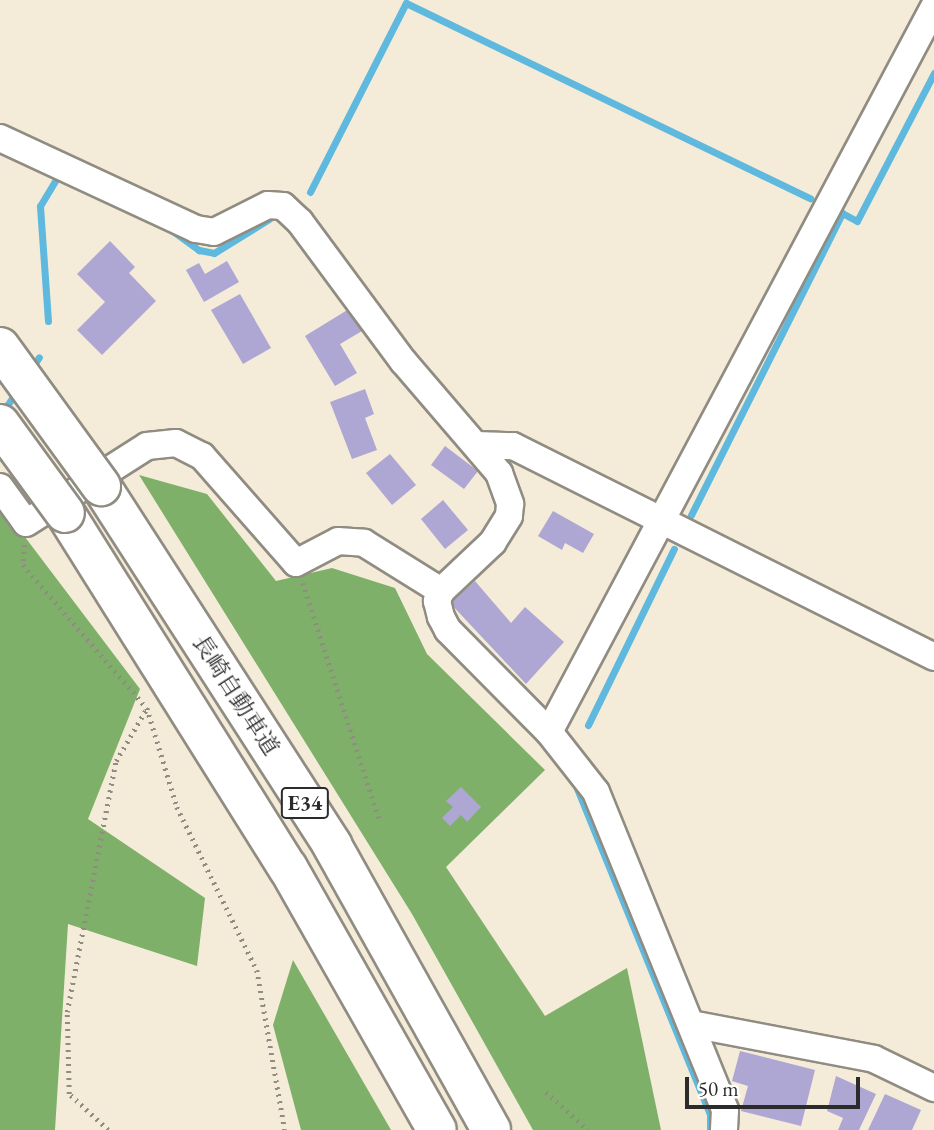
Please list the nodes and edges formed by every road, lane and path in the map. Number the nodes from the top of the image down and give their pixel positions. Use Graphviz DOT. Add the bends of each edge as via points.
graph roads {
  1 [pos="934,6"];
  2 [pos="0,138"];
  3 [pos="0,347"];
  4 [pos="0,424"];
  5 [pos="476,445"];
  6 [pos="0,487"];
  7 [pos="26,523"];
  8 [pos="663,523"];
  9 [pos="296,563"];
  10 [pos="441,591"];
  11 [pos="934,657"];
  12 [pos="147,708"];
  13 [pos="549,732"];
  14 [pos="379,819"];
  15 [pos="691,1024"];
  16 [pos="934,1088"];
  17 [pos="546,1092"];
  18 [pos="108,1130"];
  19 [pos="285,1130"];
  20 [pos="437,1130"];
  21 [pos="491,1130"];
  22 [pos="587,1130"];
  23 [pos="724,1130"];
  1 -- 8 [label="street"];
  2 -- 5 [label="street" via="196,229 214,232 268,205 283,206 300,222 403,361"];
  3 -- 21 [label="highway, 長崎自動車道 / E34, bridge" via="101,486 332,845"];
  4 -- 20 [label="highway, 長崎自動車道 / E34, bridge" via="65,513 288,868"];
  5 -- 8 [label="street" via="513,446"];
  5 -- 10 [label="street" via="499,473 510,504 509,516 493,542"];
  6 -- 7 [label="street"];
  7 -- 9 [label="street" via="146,446 176,443 202,456"];
  7 -- 12 [label="path" via="23,565"];
  8 -- 11 [label="street"];
  8 -- 13 [label="street"];
  9 -- 10 [label="street" via="338,541 364,542"];
  9 -- 14 [label="path"];
  10 -- 13 [label="street" via="437,601 448,630"];
  12 -- 18 [label="path" via="116,761 67,1012 69,1094"];
  12 -- 19 [label="path" via="177,807 257,970"];
  13 -- 15 [label="street" via="596,792"];
  15 -- 16 [label="street" via="874,1059"];
  15 -- 23 [label="street" via="725,1110"];
  17 -- 22 [label="path"];
}
